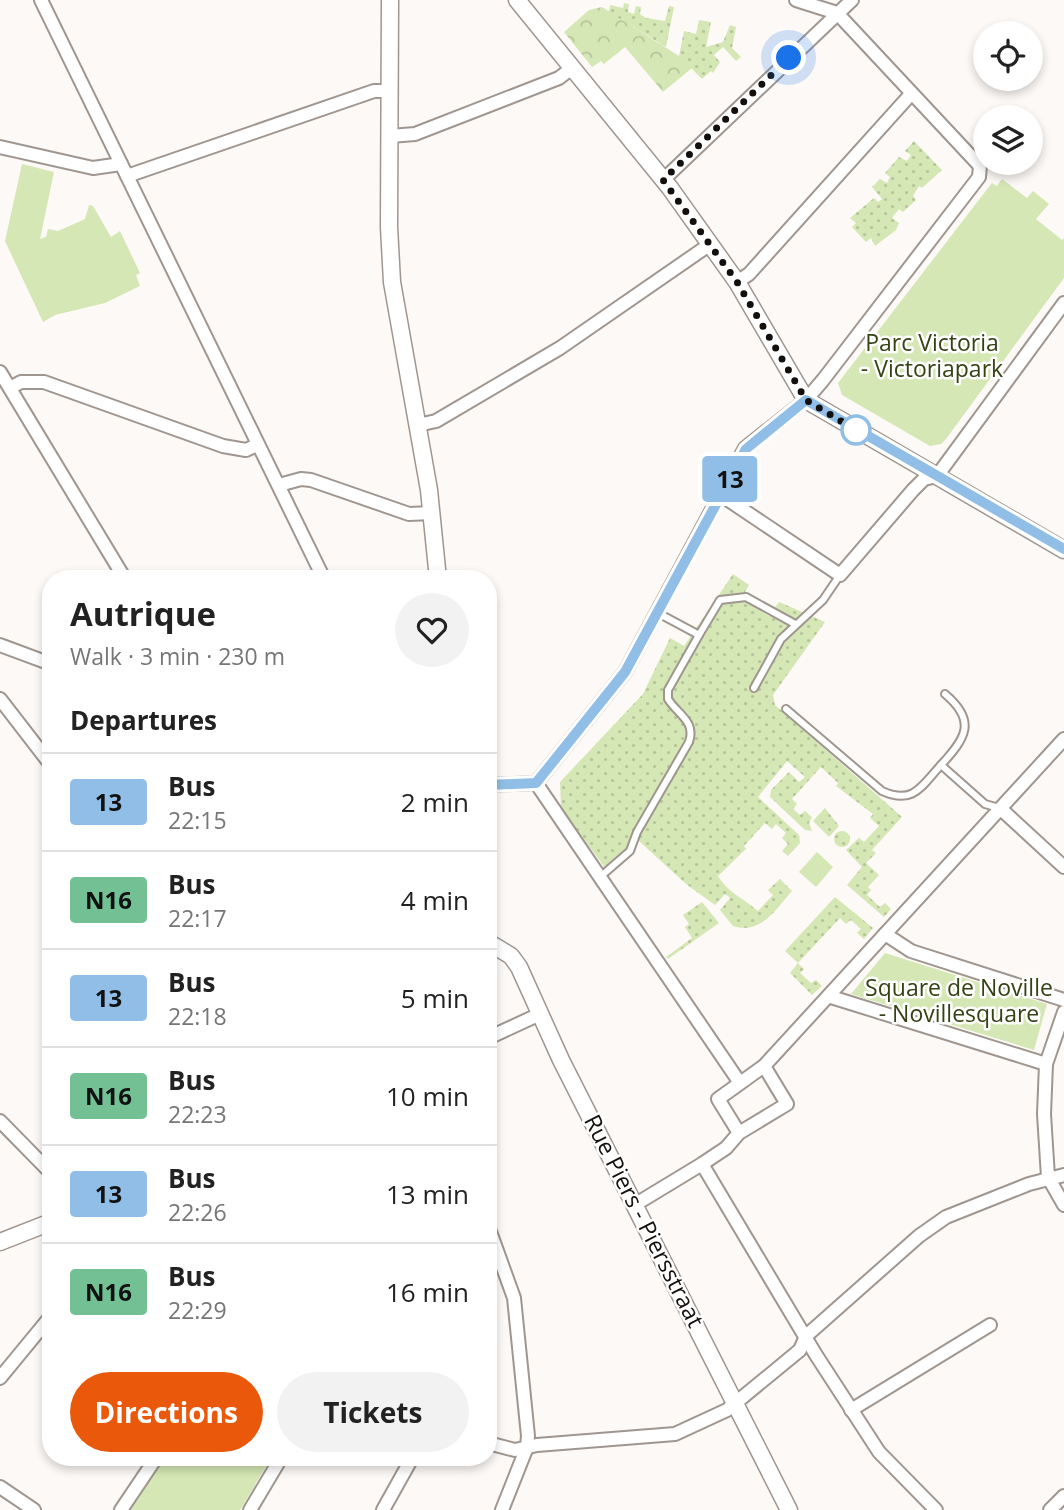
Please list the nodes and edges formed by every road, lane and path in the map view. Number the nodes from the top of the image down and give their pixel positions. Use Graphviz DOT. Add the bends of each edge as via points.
graph roads {
  1 [pos="41,0"];
  2 [pos="390,0"];
  3 [pos="517,0"];
  4 [pos="796,0"];
  5 [pos="852,0"];
  6 [pos="837,13"];
  7 [pos="572,68"];
  8 [pos="390,91"];
  9 [pos="911,94"];
  10 [pos="390,136"];
  11 [pos="0,147"];
  12 [pos="124,170"];
  13 [pos="663,180"];
  14 [pos="709,245"];
  15 [pos="737,282"];
  16 [pos="1064,303"];
  17 [pos="0,372"];
  18 [pos="10,388"];
  19 [pos="806,400"];
  20 [pos="418,425"];
  21 [pos="257,445"];
  22 [pos="937,476"];
  23 [pos="279,485"];
  24 [pos="721,495"];
  25 [pos="432,513"];
  26 [pos="1064,550"];
  27 [pos="120,570"];
  28 [pos="320,570"];
  29 [pos="437,570"];
  30 [pos="840,575"];
  31 [pos="658,613"];
  32 [pos="794,624"];
  33 [pos="699,635"];
  34 [pos="0,645"];
  35 [pos="42,661"];
  36 [pos="754,688"];
  37 [pos="944,694"];
  38 [pos="0,699"];
  39 [pos="786,709"];
  40 [pos="1064,739"];
  41 [pos="42,753"];
  42 [pos="941,765"];
  43 [pos="536,783"];
  44 [pos="497,785"];
  45 [pos="1001,809"];
  46 [pos="1064,867"];
  47 [pos="598,878"];
  48 [pos="885,934"];
  49 [pos="497,947"];
  50 [pos="831,997"];
  51 [pos="1064,1000"];
  52 [pos="1064,1012"];
  53 [pos="540,1014"];
  54 [pos="497,1033"];
  55 [pos="1046,1064"];
  56 [pos="764,1066"];
  57 [pos="740,1083"];
  58 [pos="0,1121"];
  59 [pos="739,1133"];
  60 [pos="42,1164"];
  61 [pos="702,1164"];
  62 [pos="1064,1175"];
  63 [pos="1048,1177"];
  64 [pos="636,1204"];
  65 [pos="1064,1205"];
  66 [pos="42,1226"];
  67 [pos="0,1242"];
  68 [pos="497,1251"];
  69 [pos="990,1325"];
  70 [pos="42,1327"];
  71 [pos="806,1336"];
  72 [pos="0,1378"];
  73 [pos="736,1402"];
  74 [pos="851,1410"];
  75 [pos="497,1445"];
  76 [pos="527,1447"];
  77 [pos="151,1466"];
  78 [pos="276,1466"];
  79 [pos="408,1466"];
  80 [pos="0,1487"];
  81 [pos="1064,1496"];
  82 [pos="34,1510"];
  83 [pos="121,1510"];
  84 [pos="250,1510"];
  85 [pos="383,1510"];
  86 [pos="502,1510"];
  87 [pos="789,1510"];
  88 [pos="936,1510"];
  89 [pos="1051,1510"];
  1 -- 12 [label="street"];
  2 -- 8 [label="street"];
  3 -- 7 [label="street"];
  4 -- 6 [label="street"];
  5 -- 6 [label="street"];
  6 -- 9 [label="street"];
  6 -- 13 [label="street"];
  7 -- 10 [label="street" via="559,78 415,134"];
  7 -- 13 [label="street"];
  8 -- 10 [label="street"];
  8 -- 12 [label="street" via="374,91"];
  9 -- 15 [label="street"];
  9 -- 19 [label="street" via="980,166 979,177"];
  10 -- 20 [label="street" via="392,282"];
  11 -- 12 [label="street" via="93,168"];
  12 -- 21 [label="street"];
  13 -- 14 [label="street"];
  14 -- 15 [label="street"];
  14 -- 20 [label="street" via="560,348 436,421"];
  15 -- 19 [label="street"];
  16 -- 22 [label="street"];
  17 -- 18 [label="street"];
  18 -- 21 [label="street" via="21,382 44,383 223,446 246,450"];
  18 -- 27 [label="street"];
  19 -- 22 [label="street"];
  19 -- 24 [label="street" via="746,449"];
  20 -- 25 [label="street"];
  21 -- 23 [label="street"];
  22 -- 26 [label="street"];
  22 -- 30 [label="street" via="924,479"];
  23 -- 25 [label="street" via="311,480 409,514"];
  23 -- 28 [label="street"];
  24 -- 30 [label="street"];
  24 -- 31 [label="street"];
  25 -- 29 [label="street"];
  30 -- 32 [label="lane" via="823,600"];
  31 -- 33 [label="lane"];
  31 -- 43 [label="street" via="625,672"];
  32 -- 33 [label="lane" via="746,597 720,600"];
  32 -- 36 [label="lane"];
  33 -- 47 [label="lane" via="668,690 668,699 690,722 689,741 630,851"];
  34 -- 35 [label="street"];
  37 -- 42 [label="lane" via="959,706 966,722 963,738"];
  38 -- 41 [label="street"];
  39 -- 42 [label="lane" via="895,797 912,795"];
  40 -- 45 [label="street"];
  42 -- 45 [label="lane" via="985,804"];
  43 -- 44 [label="street"];
  43 -- 47 [label="street"];
  45 -- 46 [label="street"];
  45 -- 48 [label="street"];
  47 -- 57 [label="street"];
  48 -- 50 [label="street"];
  48 -- 51 [label="street" via="911,951"];
  49 -- 53 [label="street, Rue Piers - Piersstraat" via="519,967"];
  50 -- 55 [label="street"];
  50 -- 56 [label="street"];
  52 -- 55 [label="street"];
  53 -- 54 [label="street"];
  53 -- 64 [label="street, Rue Piers - Piersstraat"];
  55 -- 63 [label="street"];
  56 -- 57 [label="street"];
  56 -- 59 [label="street" via="787,1104"];
  57 -- 59 [label="street" via="718,1100"];
  58 -- 60 [label="street"];
  59 -- 61 [label="street"];
  61 -- 64 [label="street"];
  61 -- 71 [label="street"];
  62 -- 63 [label="street"];
  63 -- 65 [label="street"];
  63 -- 71 [label="street" via="946,1217"];
  64 -- 73 [label="street, Rue Piers - Piersstraat"];
  66 -- 67 [label="street"];
  68 -- 76 [label="street" via="514,1298"];
  69 -- 74 [label="street"];
  70 -- 72 [label="street"];
  71 -- 73 [label="street" via="800,1350"];
  71 -- 74 [label="street"];
  73 -- 76 [label="street" via="702,1424 675,1434"];
  73 -- 87 [label="street, Rue Piers - Piersstraat"];
  74 -- 88 [label="street" via="879,1452"];
  75 -- 76 [label="street" via="515,1450"];
  76 -- 86 [label="street"];
  77 -- 83 [label="street"];
  78 -- 84 [label="street"];
  79 -- 85 [label="street"];
  80 -- 82 [label="street"];
  81 -- 89 [label="street"];
}
